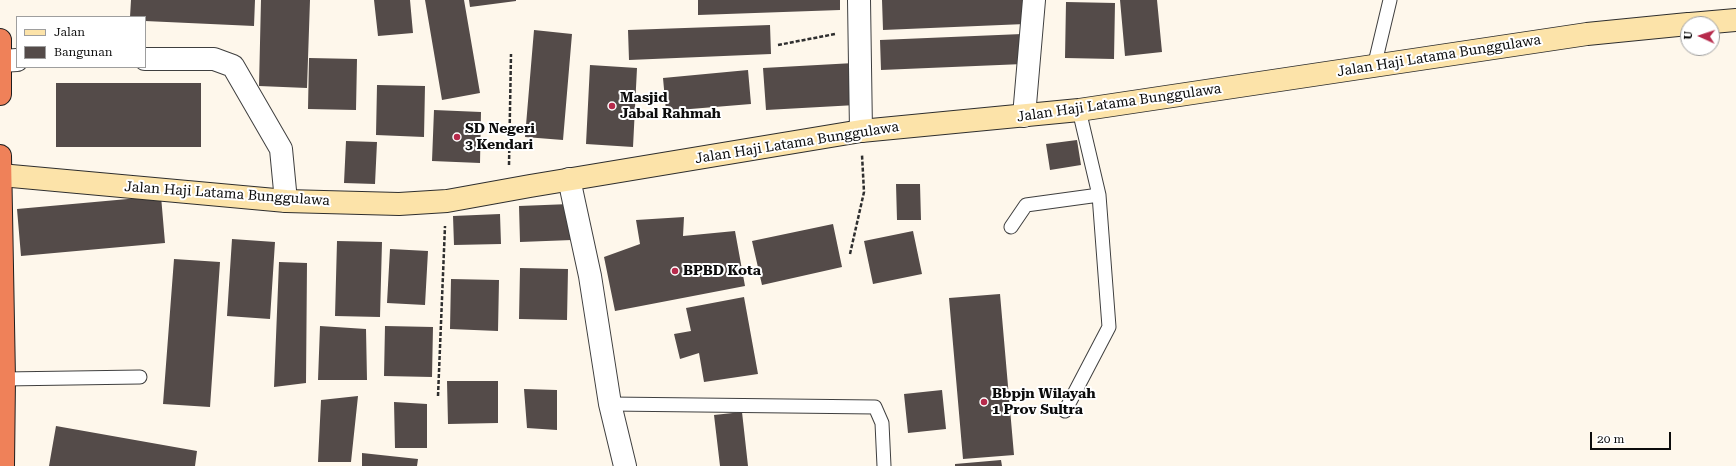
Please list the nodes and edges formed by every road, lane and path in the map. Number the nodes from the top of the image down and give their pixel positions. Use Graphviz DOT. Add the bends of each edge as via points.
graph roads {
  1 [pos="859,0"];
  2 [pos="1034,0"];
  3 [pos="1390,0"];
  4 [pos="1736,20"];
  5 [pos="1720,21"];
  6 [pos="1680,25"];
  7 [pos="859,30"];
  8 [pos="778,45"];
  9 [pos="6,54"];
  10 [pos="511,54"];
  11 [pos="146,59"];
  12 [pos="1374,67"];
  13 [pos="0,94"];
  14 [pos="1079,110"];
  15 [pos="1024,116"];
  16 [pos="861,131"];
  17 [pos="0,156"];
  18 [pos="0,175"];
  19 [pos="568,179"];
  20 [pos="509,190"];
  21 [pos="1099,195"];
  22 [pos="286,201"];
  23 [pos="447,201"];
  24 [pos="1011,227"];
  25 [pos="850,254"];
  26 [pos="140,377"];
  27 [pos="4,379"];
  28 [pos="438,396"];
  29 [pos="610,404"];
  30 [pos="1065,412"];
  31 [pos="3,466"];
  32 [pos="625,466"];
  33 [pos="884,466"];
  1 -- 7 [label="street"];
  2 -- 15 [label="street"];
  3 -- 12 [label="lane"];
  4 -- 5 [label="main road, Jalan Haji Latama Bunggulawa"];
  6 -- 12 [label="main road, Jalan Haji Latama Bunggulawa" via="1587,34"];
  7 -- 8 [label="path"];
  7 -- 16 [label="street"];
  9 -- 13 [label="highway"];
  10 -- 20 [label="path"];
  11 -- 22 [label="street" via="214,59 233,66 281,148"];
  12 -- 14 [label="main road, Jalan Haji Latama Bunggulawa"];
  14 -- 15 [label="main road, Jalan Haji Latama Bunggulawa"];
  14 -- 21 [label="lane"];
  15 -- 16 [label="main road, Jalan Haji Latama Bunggulawa"];
  16 -- 19 [label="main road, Jalan Haji Latama Bunggulawa"];
  16 -- 25 [label="path" via="864,192"];
  17 -- 18 [label="highway"];
  18 -- 22 [label="main road, Jalan Haji Latama Bunggulawa"];
  18 -- 27 [label="highway"];
  19 -- 20 [label="main road, Jalan Haji Latama Bunggulawa"];
  19 -- 29 [label="street" via="590,276"];
  20 -- 23 [label="main road, Jalan Haji Latama Bunggulawa"];
  21 -- 24 [label="lane" via="1026,205"];
  21 -- 30 [label="lane" via="1109,327"];
  22 -- 23 [label="main road, Jalan Haji Latama Bunggulawa" via="399,204"];
  23 -- 28 [label="path"];
  26 -- 27 [label="lane"];
  27 -- 31 [label="highway"];
  29 -- 32 [label="street"];
  29 -- 33 [label="lane" via="875,407 882,423"];
}
